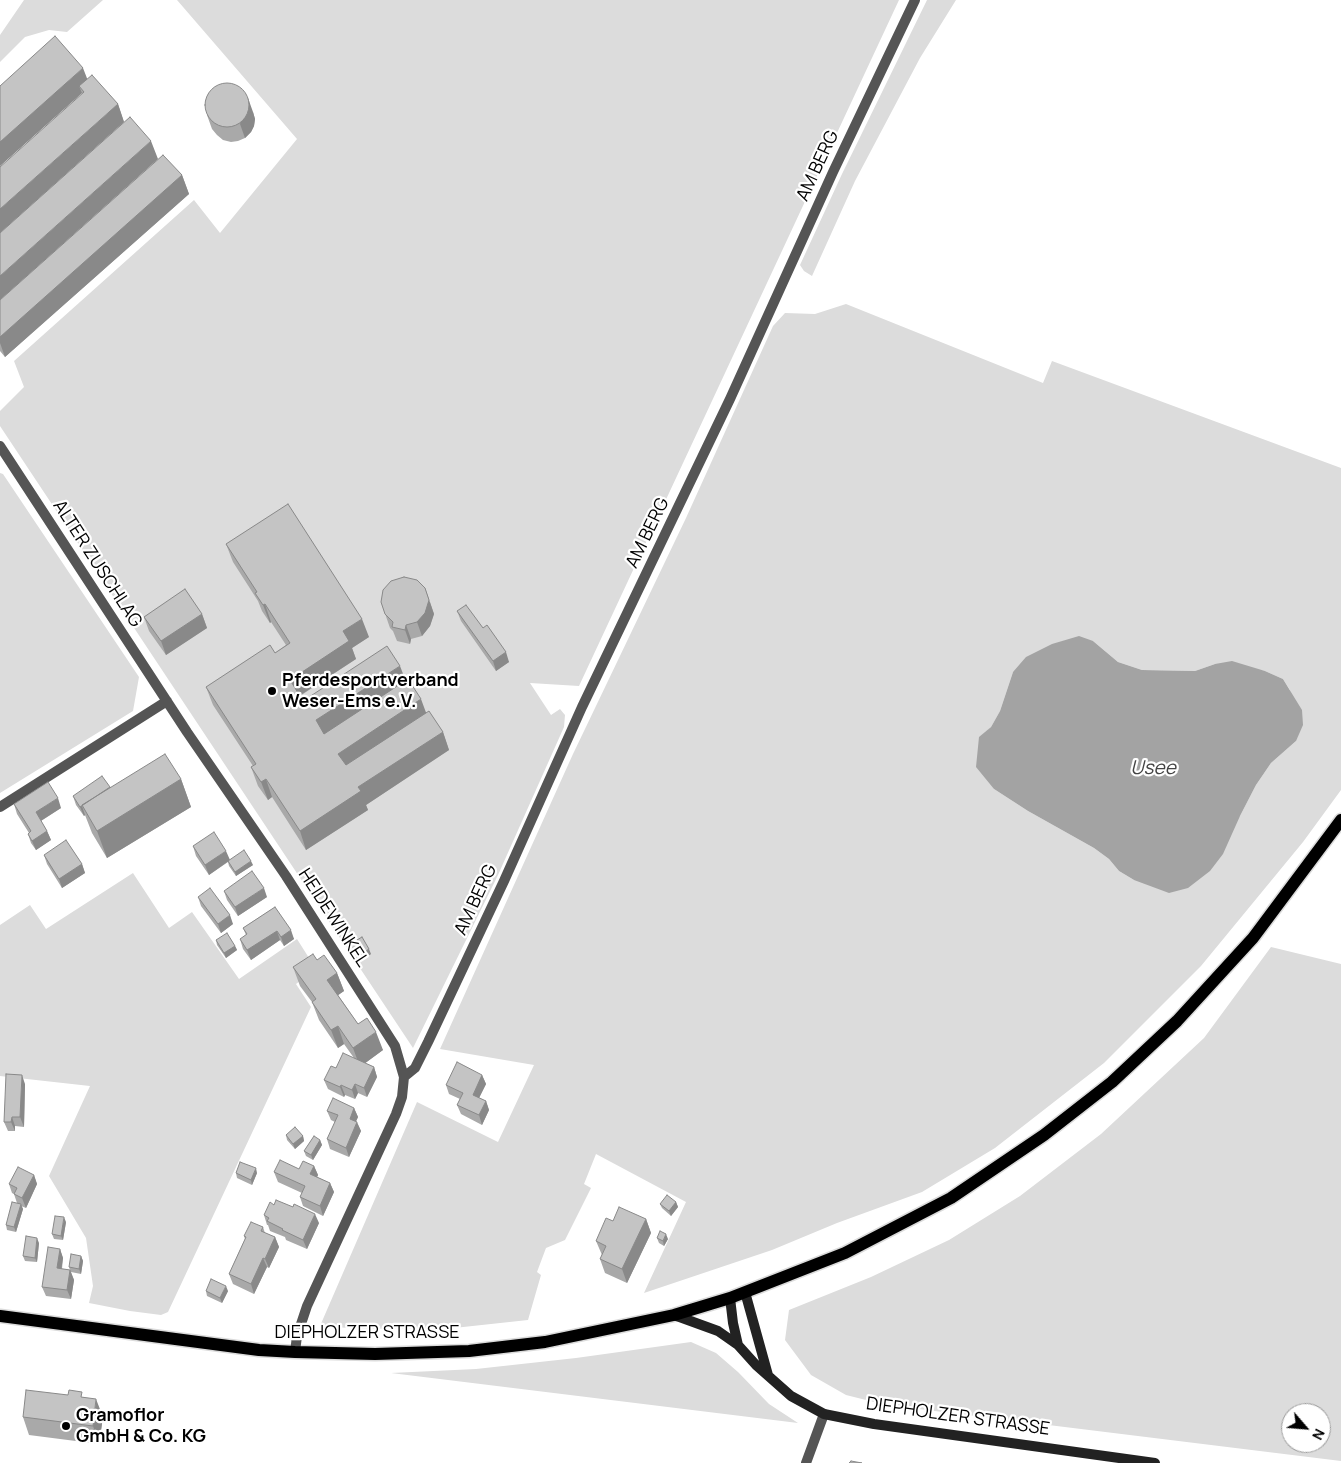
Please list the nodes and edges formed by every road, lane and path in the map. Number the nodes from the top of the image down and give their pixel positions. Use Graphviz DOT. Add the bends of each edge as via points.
graph roads {
  1 [pos="915,0"];
  2 [pos="0,446"];
  3 [pos="168,701"];
  4 [pos="0,807"];
  5 [pos="1341,820"];
  6 [pos="404,1076"];
  7 [pos="745,1292"];
  8 [pos="730,1298"];
  9 [pos="0,1316"];
  10 [pos="674,1316"];
  11 [pos="738,1345"];
  12 [pos="295,1352"];
  13 [pos="768,1375"];
  14 [pos="824,1414"];
  15 [pos="806,1463"];
  16 [pos="1155,1463"];
  1 -- 6 [label="street, AM BERG" via="428,1042 415,1068"];
  2 -- 3 [label="street, ALTER ZUSCHLAG"];
  3 -- 4 [label="street"];
  3 -- 6 [label="street, HEIDEWINKEL" via="395,1046"];
  5 -- 7 [label="main road, DIEPHOLZER STRASSE" via="1253,938 1177,1020 1112,1082 1044,1135 951,1198 845,1253"];
  6 -- 12 [label="street, HEIDEWINKEL" via="396,1114 307,1306"];
  7 -- 8 [label="main road, DIEPHOLZER STRASSE"];
  7 -- 13 [label="main road"];
  8 -- 10 [label="main road, DIEPHOLZER STRASSE"];
  8 -- 11 [label="main road, DIEPHOLZER STRASSE"];
  9 -- 12 [label="main road, DIEPHOLZER STRASSE"];
  10 -- 11 [label="main road" via="718,1331"];
  10 -- 12 [label="main road, DIEPHOLZER STRASSE" via="545,1342 478,1350 376,1354"];
  11 -- 13 [label="main road, DIEPHOLZER STRASSE"];
  13 -- 14 [label="main road, DIEPHOLZER STRASSE" via="791,1396"];
  14 -- 15 [label="street"];
  14 -- 16 [label="main road, DIEPHOLZER STRASSE" via="874,1424"];
}
